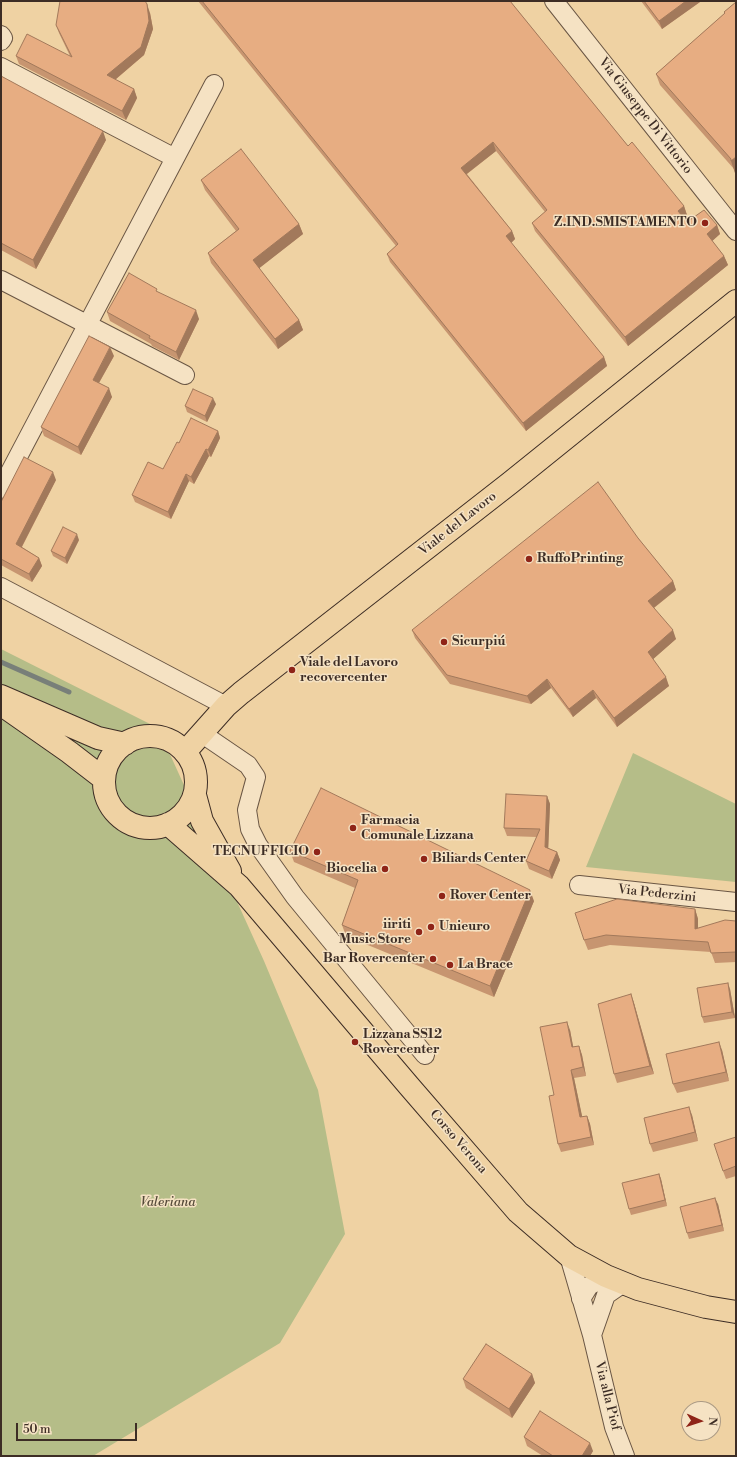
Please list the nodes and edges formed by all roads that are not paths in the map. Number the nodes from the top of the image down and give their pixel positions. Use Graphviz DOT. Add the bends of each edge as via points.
graph roads {
  1 [pos="554,1"];
  2 [pos="1,35"];
  3 [pos="1,41"];
  4 [pos="1,67"];
  5 [pos="214,84"];
  6 [pos="175,158"];
  7 [pos="736,231"];
  8 [pos="1,280"];
  9 [pos="736,301"];
  10 [pos="87,325"];
  11 [pos="185,375"];
  12 [pos="1,489"];
  13 [pos="1,588"];
  14 [pos="1,696"];
  15 [pos="1,705"];
  16 [pos="226,706"];
  17 [pos="201,733"];
  18 [pos="125,744"];
  19 [pos="185,752"];
  20 [pos="104,779"];
  21 [pos="194,795"];
  22 [pos="168,824"];
  23 [pos="579,885"];
  24 [pos="239,886"];
  25 [pos="736,902"];
  26 [pos="425,1055"];
  27 [pos="569,1256"];
  28 [pos="611,1285"];
  29 [pos="582,1299"];
  30 [pos="736,1312"];
  31 [pos="592,1335"];
  32 [pos="625,1456"];
  1 -- 7 [label="street, Via Giuseppe Di Vittorio"];
  2 -- 3 [label="street"];
  4 -- 6 [label="street"];
  5 -- 6 [label="street"];
  6 -- 10 [label="street"];
  8 -- 10 [label="street"];
  9 -- 16 [label="main road, Viale del Lavoro"];
  10 -- 11 [label="street"];
  10 -- 12 [label="street"];
  13 -- 16 [label="street" via="63,613"];
  14 -- 18 [label="main road" via="98,738"];
  15 -- 20 [label="main road"];
  16 -- 17 [label="main road, Viale del Lavoro"];
  17 -- 19 [label="main road, Viale del Lavoro"];
  17 -- 26 [label="street" via="248,765 256,777 247,810 250,829 258,845 295,897"];
  18 -- 19 [label="main road" via="140,737 156,736 172,741"];
  18 -- 20 [label="main road" via="111,759"];
  19 -- 21 [label="main road" via="193,765 196,780"];
  20 -- 22 [label="main road" via="106,794 112,808 124,820 138,826 153,828"];
  21 -- 22 [label="main road" via="185,813"];
  21 -- 24 [label="main road" via="202,821"];
  22 -- 24 [label="main road"];
  23 -- 25 [label="street, Via Pederzini"];
  24 -- 27 [label="main road, Corso Verona" via="518,1212"];
  27 -- 28 [label="main road, Corso Verona"];
  27 -- 29 [label="street, Via alla Piof"];
  28 -- 29 [label="street" via="589,1286"];
  28 -- 30 [label="main road, Corso Verona"];
  28 -- 31 [label="street"];
  29 -- 31 [label="street, Via alla Piof"];
  31 -- 32 [label="street, Via alla Piof" via="614,1427"];
}
